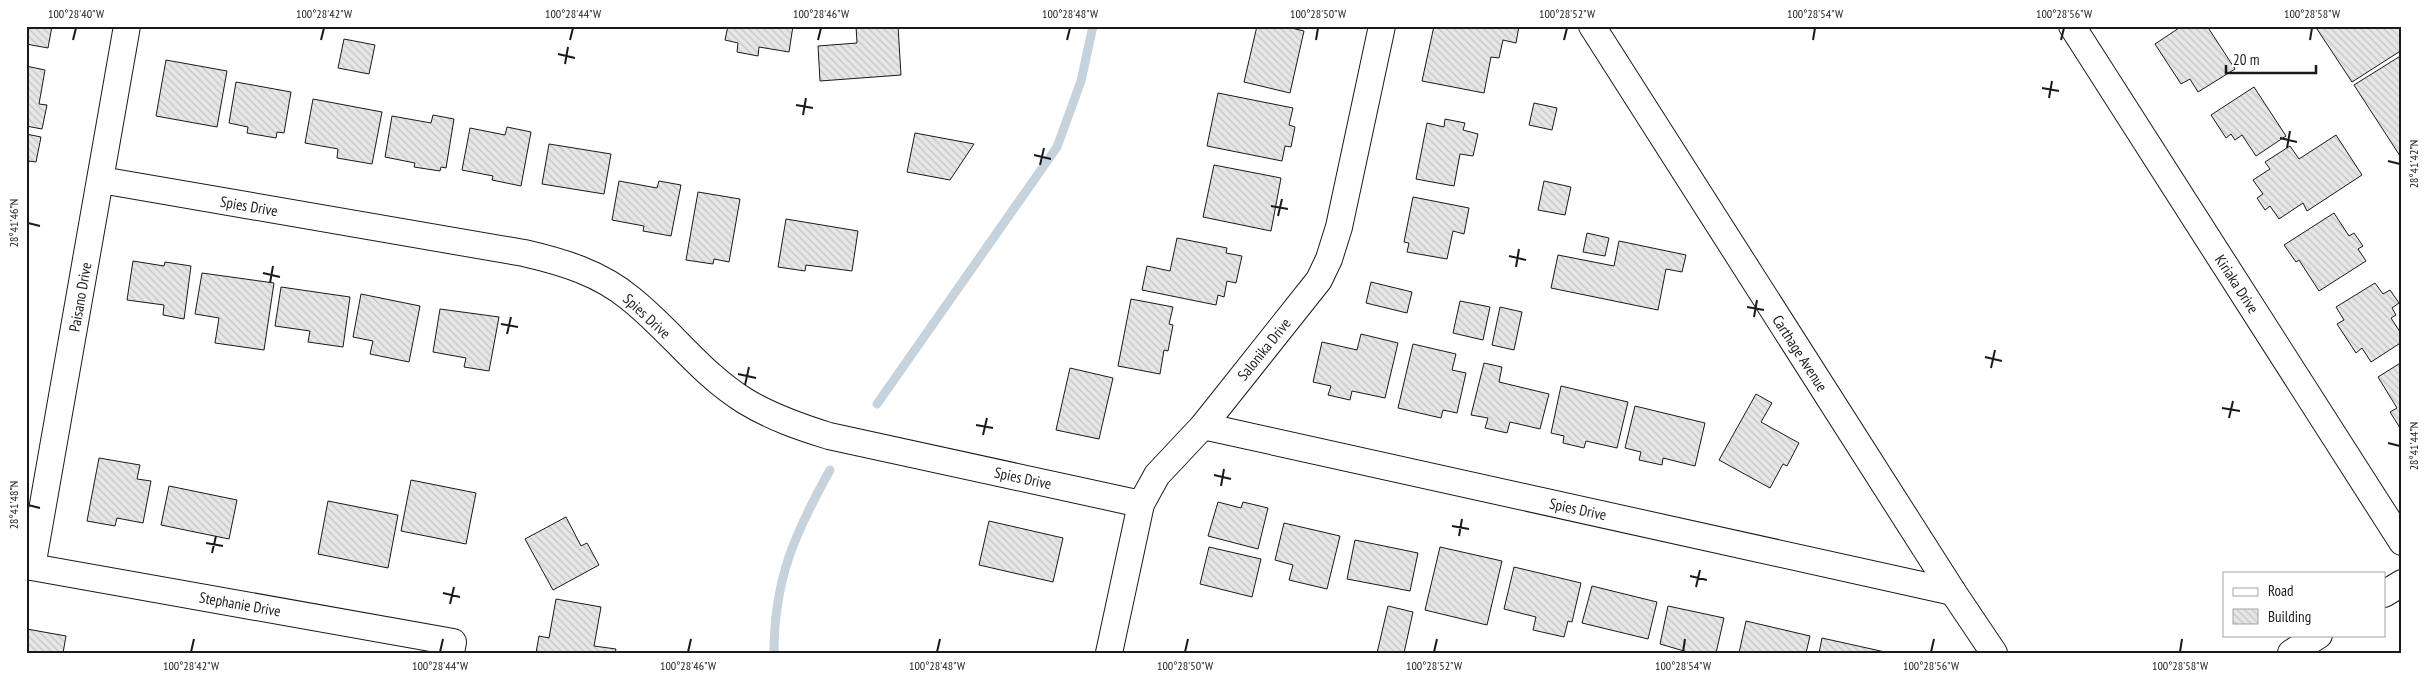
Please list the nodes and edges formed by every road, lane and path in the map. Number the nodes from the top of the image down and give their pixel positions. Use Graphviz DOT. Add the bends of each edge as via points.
graph roads {
  1 [pos="127,26"];
  2 [pos="1382,26"];
  3 [pos="1592,26"];
  4 [pos="2072,26"];
  5 [pos="101,180"];
  6 [pos="1203,426"];
  7 [pos="1141,504"];
  8 [pos="2402,542"];
  9 [pos="29,567"];
  10 [pos="2402,583"];
  11 [pos="1953,592"];
  12 [pos="2386,593"];
  13 [pos="2317,636"];
  14 [pos="452,648"];
  15 [pos="1109,653"];
  16 [pos="1994,653"];
  17 [pos="2291,653"];
  1 -- 5 [label="street, Paisano Drive"];
  2 -- 6 [label="street, Salonika Drive" via="1330,259 1319,280"];
  3 -- 11 [label="street, Carthage Avenue"];
  4 -- 8 [label="street, Kiriaka Drive"];
  5 -- 7 [label="street, Spies Drive" via="560,261 595,275 631,299 699,365 744,401 788,423 829,436"];
  5 -- 9 [label="street, Paisano Drive"];
  6 -- 7 [label="street, Salonika Drive" via="1158,475"];
  6 -- 11 [label="street, Spies Drive"];
  7 -- 15 [label="street, Salonika Drive"];
  9 -- 14 [label="street, Stephanie Drive"];
  10 -- 12 [label="street"];
  11 -- 16 [label="street, Carthage Avenue"];
  13 -- 17 [label="street"];
}
